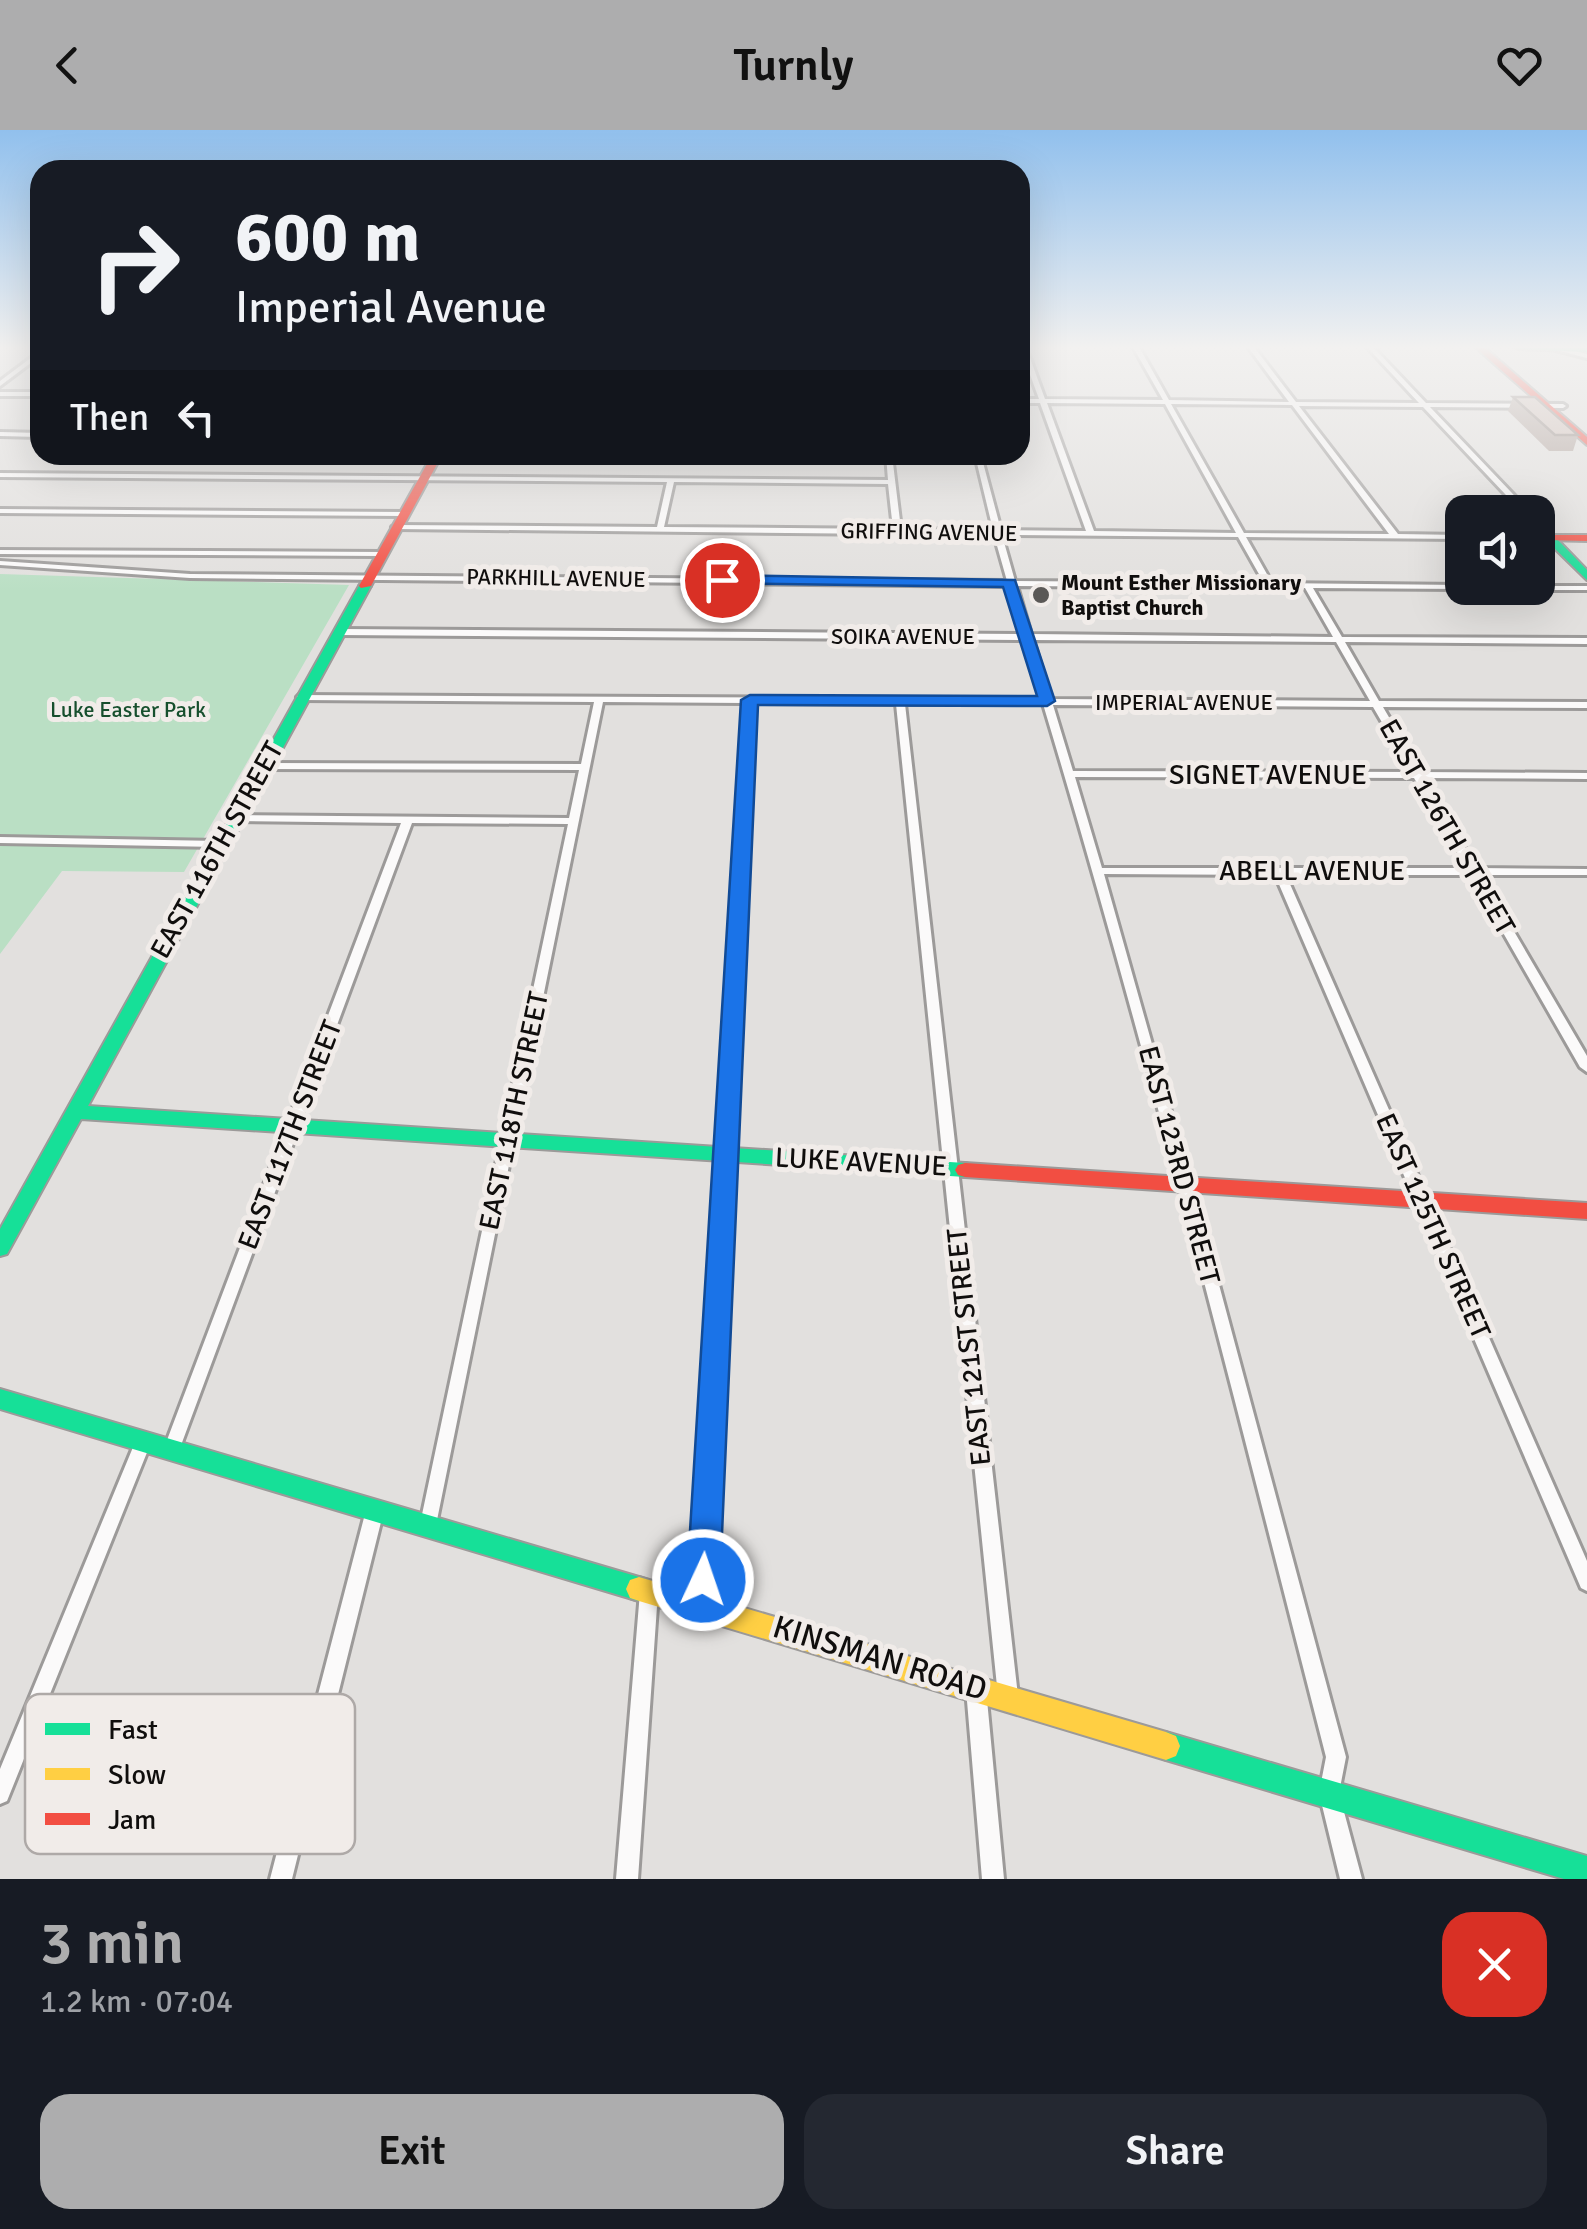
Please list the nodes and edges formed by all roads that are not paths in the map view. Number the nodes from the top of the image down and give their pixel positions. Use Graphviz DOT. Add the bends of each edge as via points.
graph roads {
  1 [pos="1054,429"];
  2 [pos="1182,429"];
  3 [pos="1313,429"];
  4 [pos="1447,429"];
  5 [pos="0,434"];
  6 [pos="30,435"];
  7 [pos="432,465"];
  8 [pos="890,465"];
  9 [pos="980,465"];
  10 [pos="0,475"];
  11 [pos="424,479"];
  12 [pos="671,480"];
  13 [pos="891,482"];
  14 [pos="1510,495"];
  15 [pos="0,511"];
  16 [pos="400,521"];
  17 [pos="660,530"];
  18 [pos="897,531"];
  19 [pos="996,532"];
  20 [pos="1091,533"];
  21 [pos="1555,534"];
  22 [pos="1240,535"];
  23 [pos="1394,536"];
  24 [pos="1445,537"];
  25 [pos="1587,538"];
  26 [pos="1555,546"];
  27 [pos="0,552"];
  28 [pos="381,554"];
  29 [pos="0,563"];
  30 [pos="369,576"];
  31 [pos="1587,578"];
  32 [pos="1009,583"];
  33 [pos="1269,586"];
  34 [pos="1308,586"];
  35 [pos="1445,587"];
  36 [pos="1555,588"];
  37 [pos="1587,588"];
  38 [pos="339,632"];
  39 [pos="1027,637"];
  40 [pos="1340,639"];
  41 [pos="1587,641"];
  42 [pos="302,697"];
  43 [pos="599,699"];
  44 [pos="750,700"];
  45 [pos="900,700"];
  46 [pos="1047,701"];
  47 [pos="1374,702"];
  48 [pos="1587,705"];
  49 [pos="264,766"];
  50 [pos="586,767"];
  51 [pos="1069,774"];
  52 [pos="1417,776"];
  53 [pos="1587,776"];
  54 [pos="234,818"];
  55 [pos="407,820"];
  56 [pos="574,820"];
  57 [pos="0,840"];
  58 [pos="219,844"];
  59 [pos="1098,871"];
  60 [pos="1279,871"];
  61 [pos="1474,871"];
  62 [pos="1587,872"];
  63 [pos="1587,1067"];
  64 [pos="74,1112"];
  65 [pos="294,1125"];
  66 [pos="508,1140"];
  67 [pos="728,1154"];
  68 [pos="950,1167"];
  69 [pos="1186,1184"];
  70 [pos="1422,1201"];
  71 [pos="1587,1211"];
  72 [pos="0,1248"];
  73 [pos="0,1398"];
  74 [pos="144,1440"];
  75 [pos="172,1448"];
  76 [pos="375,1510"];
  77 [pos="429,1524"];
  78 [pos="1587,1582"];
  79 [pos="649,1589"];
  80 [pos="702,1605"];
  81 [pos="976,1686"];
  82 [pos="41,1694"];
  83 [pos="328,1694"];
  84 [pos="1008,1696"];
  85 [pos="25,1733"];
  86 [pos="1329,1793"];
  87 [pos="0,1794"];
  88 [pos="287,1854"];
  89 [pos="1587,1871"];
  90 [pos="281,1879"];
  91 [pos="627,1879"];
  92 [pos="992,1879"];
  93 [pos="1351,1879"];
  1 -- 20 [label="street"];
  2 -- 22 [label="street"];
  3 -- 23 [label="street"];
  4 -- 14 [label="street"];
  5 -- 6 [label="street"];
  7 -- 11 [label="main road, EAST 116TH STREET"];
  8 -- 13 [label="street"];
  9 -- 19 [label="street, EAST 123RD STREET"];
  10 -- 11 [label="street"];
  11 -- 12 [label="street"];
  11 -- 16 [label="main road, EAST 116TH STREET"];
  12 -- 13 [label="street"];
  12 -- 17 [label="street"];
  13 -- 18 [label="street"];
  15 -- 16 [label="street, GRIFFING AVENUE"];
  16 -- 17 [label="street, GRIFFING AVENUE"];
  16 -- 28 [label="main road, EAST 116TH STREET"];
  17 -- 18 [label="street, GRIFFING AVENUE"];
  18 -- 19 [label="street, GRIFFING AVENUE"];
  19 -- 20 [label="street, GRIFFING AVENUE"];
  19 -- 32 [label="street, EAST 123RD STREET"];
  20 -- 22 [label="street, GRIFFING AVENUE"];
  21 -- 25 [label="main road"];
  22 -- 23 [label="street, GRIFFING AVENUE"];
  22 -- 33 [label="street"];
  23 -- 24 [label="street, GRIFFING AVENUE"];
  26 -- 31 [label="main road"];
  27 -- 28 [label="street"];
  28 -- 30 [label="main road, EAST 116TH STREET"];
  29 -- 30 [label="street, PARKHILL AVENUE" via="148,574"];
  30 -- 32 [label="street, PARKHILL AVENUE"];
  30 -- 38 [label="main road, EAST 116TH STREET"];
  32 -- 33 [label="street, PARKHILL AVENUE"];
  32 -- 39 [label="street, EAST 123RD STREET"];
  33 -- 34 [label="street, PARKHILL AVENUE"];
  34 -- 35 [label="street, PARKHILL AVENUE"];
  34 -- 40 [label="street, EAST 126TH STREET"];
  36 -- 37 [label="street"];
  38 -- 39 [label="street, SOIKA AVENUE"];
  38 -- 42 [label="main road, EAST 116TH STREET"];
  39 -- 40 [label="street, SOIKA AVENUE"];
  39 -- 46 [label="street, EAST 123RD STREET"];
  40 -- 41 [label="street, SOIKA AVENUE"];
  40 -- 47 [label="street, EAST 126TH STREET"];
  42 -- 43 [label="street, IMPERIAL AVENUE"];
  42 -- 49 [label="main road, EAST 116TH STREET"];
  43 -- 44 [label="street, IMPERIAL AVENUE"];
  43 -- 50 [label="street, EAST 118TH STREET"];
  44 -- 45 [label="street, IMPERIAL AVENUE"];
  44 -- 67 [label="street"];
  45 -- 46 [label="street, IMPERIAL AVENUE"];
  45 -- 68 [label="street, EAST 121ST STREET"];
  46 -- 47 [label="street, IMPERIAL AVENUE"];
  46 -- 51 [label="street, EAST 123RD STREET"];
  47 -- 48 [label="street, IMPERIAL AVENUE"];
  47 -- 52 [label="street, EAST 126TH STREET"];
  49 -- 50 [label="street"];
  49 -- 54 [label="main road, EAST 116TH STREET"];
  50 -- 56 [label="street, EAST 118TH STREET"];
  51 -- 52 [label="street, SIGNET AVENUE"];
  51 -- 59 [label="street, EAST 123RD STREET"];
  52 -- 53 [label="street, SIGNET AVENUE"];
  52 -- 61 [label="street, EAST 126TH STREET"];
  54 -- 55 [label="street"];
  54 -- 58 [label="main road, EAST 116TH STREET"];
  55 -- 56 [label="street"];
  55 -- 65 [label="street, EAST 117TH STREET"];
  56 -- 66 [label="street, EAST 118TH STREET"];
  57 -- 58 [label="street"];
  58 -- 64 [label="main road, EAST 116TH STREET"];
  59 -- 60 [label="street, ABELL AVENUE"];
  59 -- 69 [label="street, EAST 123RD STREET"];
  60 -- 61 [label="street, ABELL AVENUE"];
  60 -- 70 [label="street, EAST 125TH STREET"];
  61 -- 62 [label="street, ABELL AVENUE"];
  61 -- 63 [label="street, EAST 126TH STREET"];
  64 -- 65 [label="main road, LUKE AVENUE"];
  64 -- 72 [label="main road, EAST 116TH STREET"];
  65 -- 66 [label="main road, LUKE AVENUE"];
  65 -- 75 [label="street, EAST 117TH STREET"];
  66 -- 67 [label="main road, LUKE AVENUE"];
  66 -- 77 [label="street, EAST 118TH STREET"];
  67 -- 68 [label="main road, LUKE AVENUE"];
  67 -- 80 [label="street"];
  68 -- 69 [label="main road, LUKE AVENUE"];
  68 -- 84 [label="street, EAST 121ST STREET"];
  69 -- 70 [label="main road, LUKE AVENUE"];
  69 -- 86 [label="street, EAST 123RD STREET" via="1336,1757"];
  70 -- 71 [label="main road, LUKE AVENUE"];
  70 -- 78 [label="street, EAST 125TH STREET"];
  73 -- 74 [label="main road, KINSMAN ROAD"];
  74 -- 75 [label="main road, KINSMAN ROAD"];
  74 -- 82 [label="street"];
  75 -- 76 [label="main road, KINSMAN ROAD"];
  76 -- 77 [label="main road, KINSMAN ROAD"];
  76 -- 83 [label="street"];
  77 -- 79 [label="main road, KINSMAN ROAD"];
  79 -- 80 [label="main road, KINSMAN ROAD"];
  79 -- 91 [label="street"];
  80 -- 81 [label="main road, KINSMAN ROAD"];
  81 -- 84 [label="main road, KINSMAN ROAD"];
  81 -- 92 [label="street"];
  84 -- 86 [label="main road, KINSMAN ROAD"];
  85 -- 87 [label="street"];
  86 -- 89 [label="main road, KINSMAN ROAD"];
  86 -- 93 [label="street, EAST 123RD STREET"];
  88 -- 90 [label="street"];
}
